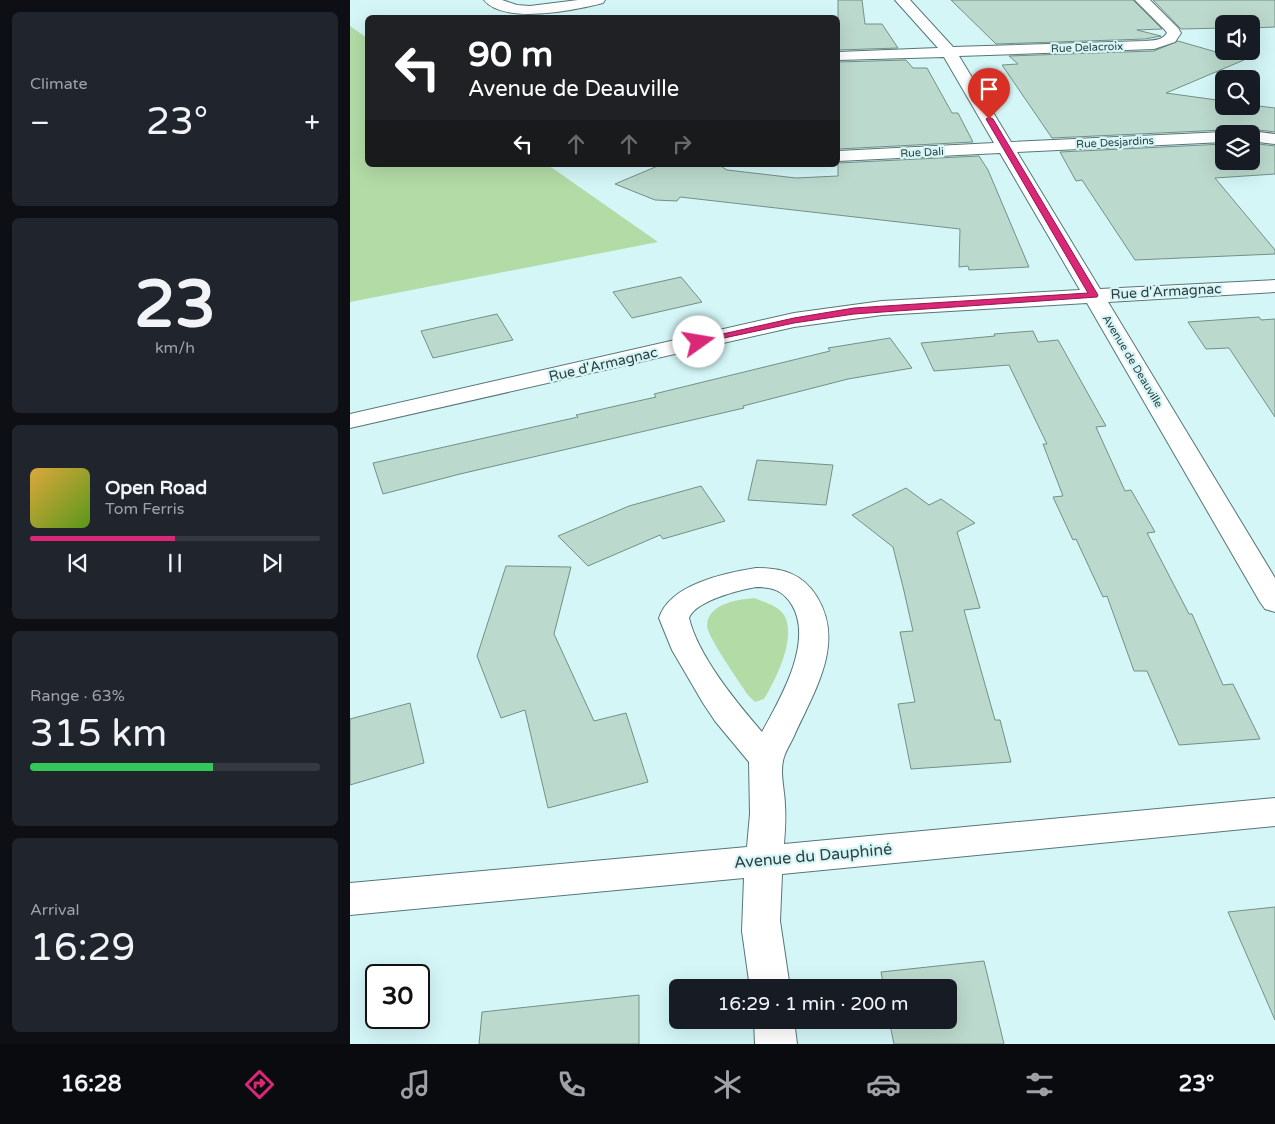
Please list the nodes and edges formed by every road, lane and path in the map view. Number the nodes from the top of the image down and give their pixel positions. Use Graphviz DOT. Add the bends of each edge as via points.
graph roads {
  1 [pos="491,0"];
  2 [pos="598,0"];
  3 [pos="902,0"];
  4 [pos="1142,0"];
  5 [pos="949,52"];
  6 [pos="840,56"];
  7 [pos="1215,137"];
  8 [pos="1260,137"];
  9 [pos="1275,139"];
  10 [pos="1006,148"];
  11 [pos="840,156"];
  12 [pos="1275,286"];
  13 [pos="1094,295"];
  14 [pos="350,421"];
  15 [pos="1275,602"];
  16 [pos="766,759"];
  17 [pos="1275,812"];
  18 [pos="766,860"];
  19 [pos="350,898"];
  20 [pos="769,979"];
  21 [pos="775,1029"];
  22 [pos="776,1044"];
  1 -- 2 [label="street" via="509,8 532,10"];
  3 -- 5 [label="street, Avenue de Deauville"];
  4 -- 5 [label="street, Rue Delacroix" via="1171,28 1174,33 1171,39 1145,45"];
  5 -- 6 [label="street"];
  5 -- 10 [label="street, Avenue de Deauville"];
  7 -- 10 [label="street, Rue Desjardins"];
  8 -- 9 [label="street"];
  10 -- 11 [label="street, Rue Dali"];
  10 -- 13 [label="street, Avenue de Deauville"];
  12 -- 13 [label="street, Rue d'Armagnac"];
  13 -- 14 [label="street, Rue d'Armagnac" via="882,308 821,316"];
  13 -- 15 [label="street, Avenue de Deauville"];
  16 -- 16 [label="street" via="808,674 813,654 811,615 805,598 797,588 769,577 726,585 693,597 676,612 674,620 682,640 726,711"];
  16 -- 18 [label="street"];
  17 -- 18 [label="street, Avenue du Dauphiné"];
  18 -- 19 [label="street, Avenue du Dauphiné"];
  18 -- 20 [label="street" via="761,913"];
  21 -- 22 [label="street"];
}
